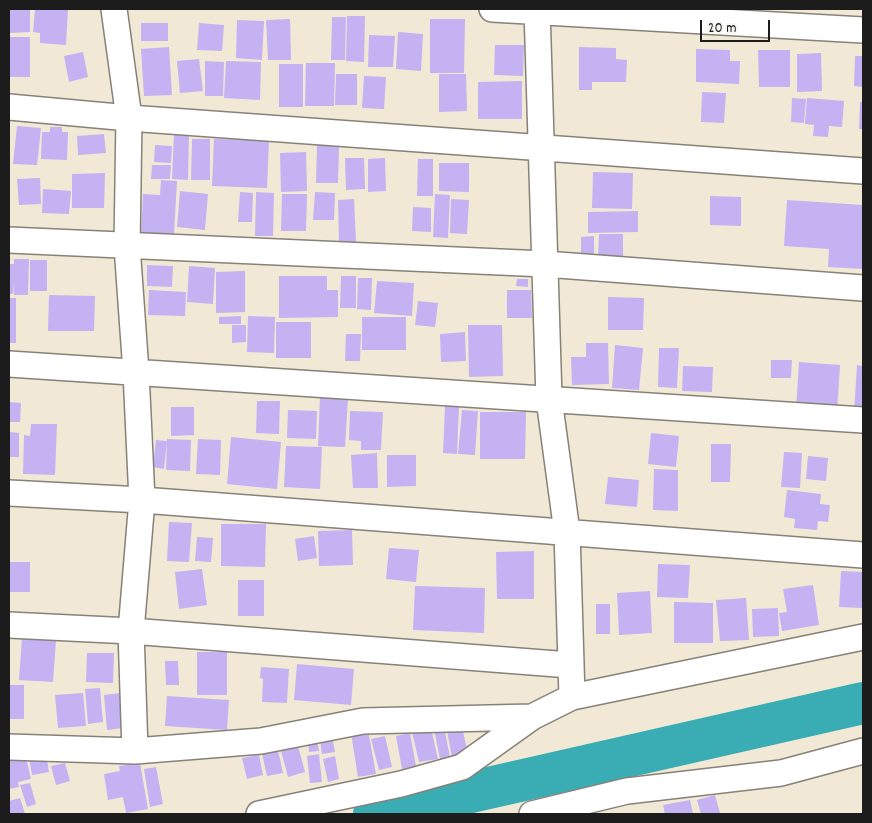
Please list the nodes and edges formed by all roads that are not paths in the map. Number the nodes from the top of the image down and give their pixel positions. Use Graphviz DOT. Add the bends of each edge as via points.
graph roads {
  1 [pos="114,9"];
  2 [pos="492,9"];
  3 [pos="537,10"];
  4 [pos="863,30"];
  5 [pos="9,107"];
  6 [pos="129,118"];
  7 [pos="541,148"];
  8 [pos="863,171"];
  9 [pos="9,240"];
  10 [pos="127,246"];
  11 [pos="545,264"];
  12 [pos="863,288"];
  13 [pos="9,364"];
  14 [pos="136,372"];
  15 [pos="549,400"];
  16 [pos="863,420"];
  17 [pos="9,493"];
  18 [pos="142,500"];
  19 [pos="567,532"];
  20 [pos="863,555"];
  21 [pos="9,625"];
  22 [pos="131,631"];
  23 [pos="863,637"];
  24 [pos="570,665"];
  25 [pos="572,698"];
  26 [pos="532,718"];
  27 [pos="9,746"];
  28 [pos="136,751"];
  29 [pos="863,751"];
  30 [pos="260,814"];
  31 [pos="532,814"];
  1 -- 6 [label="street"];
  2 -- 3 [label="street"];
  3 -- 4 [label="street"];
  3 -- 7 [label="street"];
  5 -- 6 [label="street"];
  6 -- 7 [label="street"];
  6 -- 10 [label="street"];
  7 -- 8 [label="street"];
  7 -- 11 [label="street"];
  9 -- 10 [label="street"];
  10 -- 11 [label="street"];
  10 -- 14 [label="street"];
  11 -- 12 [label="street"];
  11 -- 15 [label="street"];
  13 -- 14 [label="street"];
  14 -- 15 [label="street"];
  14 -- 18 [label="street"];
  15 -- 16 [label="street"];
  15 -- 19 [label="street"];
  17 -- 18 [label="street"];
  18 -- 19 [label="street"];
  18 -- 22 [label="street"];
  19 -- 20 [label="street"];
  19 -- 24 [label="street"];
  21 -- 22 [label="street"];
  22 -- 24 [label="street"];
  22 -- 28 [label="street"];
  23 -- 25 [label="street"];
  24 -- 25 [label="street"];
  25 -- 26 [label="street"];
  26 -- 28 [label="street" via="364,721 261,742"];
  26 -- 30 [label="street" via="462,767 401,784"];
  27 -- 28 [label="street"];
  29 -- 31 [label="street" via="781,773 627,791"];
}
